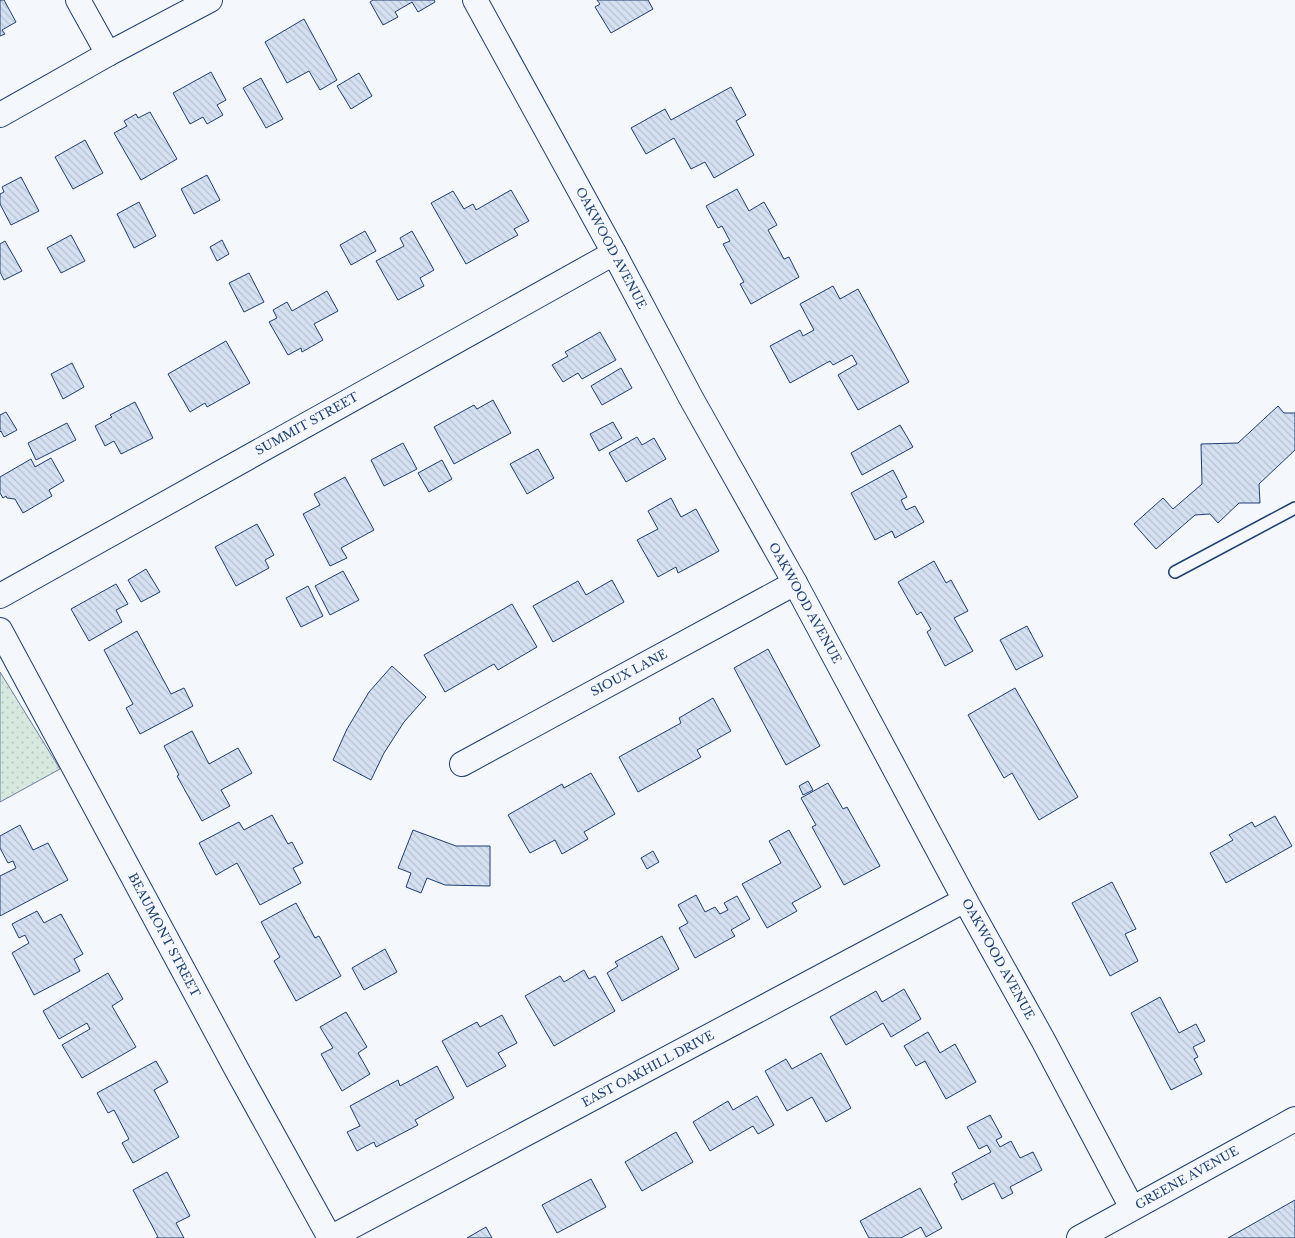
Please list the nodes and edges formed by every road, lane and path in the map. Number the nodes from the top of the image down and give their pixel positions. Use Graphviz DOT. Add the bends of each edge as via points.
graph roads {
  1 [pos="78,0"];
  2 [pos="210,0"];
  3 [pos="475,0"];
  4 [pos="108,54"];
  5 [pos="0,115"];
  6 [pos="614,253"];
  7 [pos="1295,508"];
  8 [pos="1175,572"];
  9 [pos="795,583"];
  10 [pos="0,596"];
  11 [pos="0,630"];
  12 [pos="462,764"];
  13 [pos="965,900"];
  14 [pos="1295,1119"];
  15 [pos="1132,1208"];
  16 [pos="330,1238"];
  17 [pos="1079,1238"];
  1 -- 4 [label="street"];
  2 -- 4 [label="street"];
  3 -- 6 [label="street, OAKWOOD AVENUE"];
  4 -- 5 [label="street"];
  6 -- 9 [label="street, OAKWOOD AVENUE"];
  6 -- 10 [label="street, SUMMIT STREET"];
  7 -- 8 [label="lane"];
  9 -- 12 [label="street, SIOUX LANE"];
  9 -- 13 [label="street, OAKWOOD AVENUE"];
  11 -- 16 [label="street, BEAUMONT STREET"];
  13 -- 15 [label="street, OAKWOOD AVENUE"];
  13 -- 16 [label="street, EAST OAKHILL DRIVE"];
  14 -- 15 [label="street, GREENE AVENUE"];
  15 -- 17 [label="street, GREENE AVENUE"];
}
